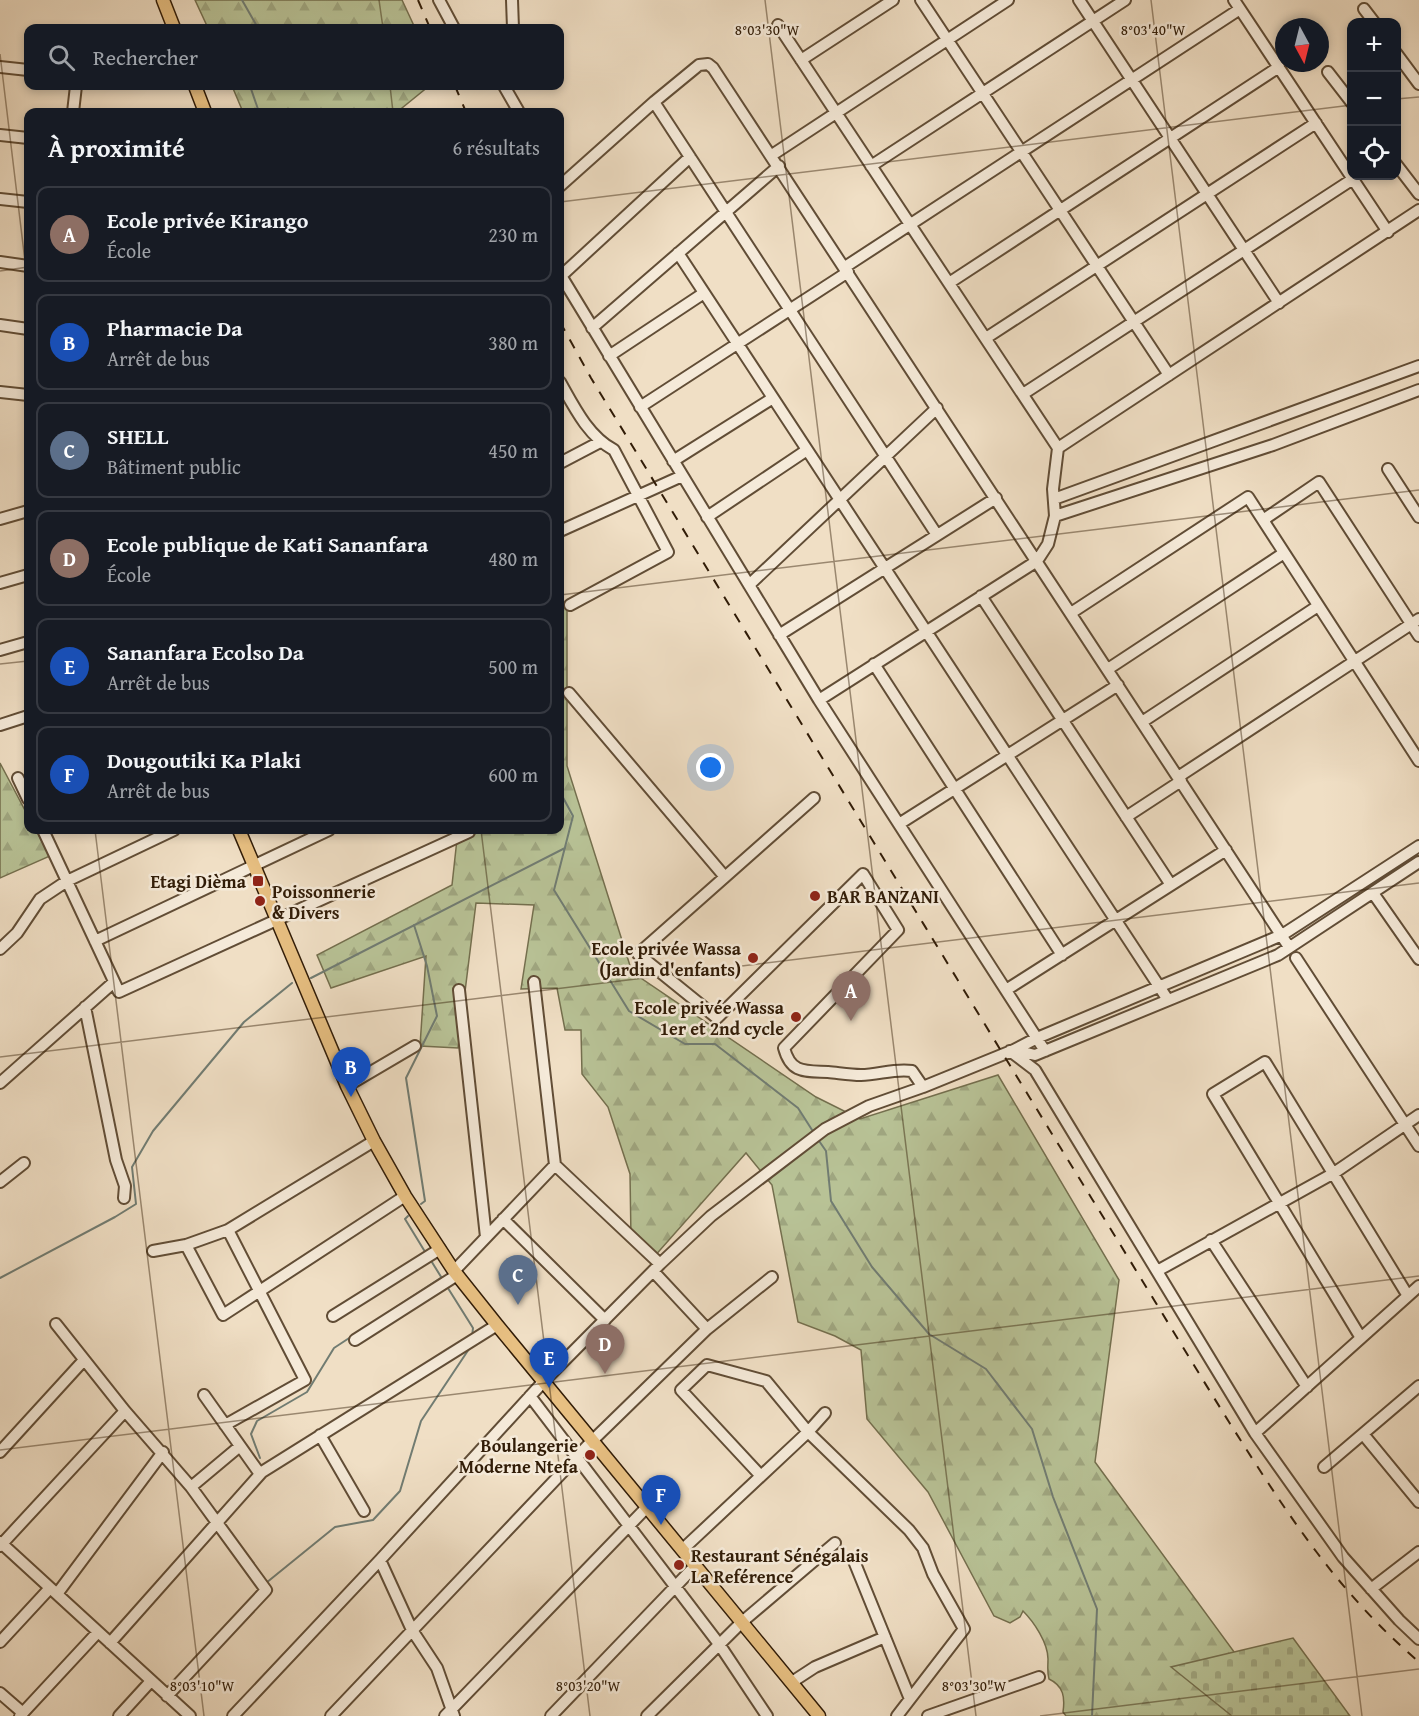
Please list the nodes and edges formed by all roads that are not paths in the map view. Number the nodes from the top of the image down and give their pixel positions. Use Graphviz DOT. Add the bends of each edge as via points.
graph roads {
  1 [pos="162,0"];
  2 [pos="439,0"];
  3 [pos="512,0"];
  4 [pos="893,0"];
  5 [pos="921,0"];
  6 [pos="1008,0"];
  7 [pos="1079,0"];
  8 [pos="1125,0"];
  9 [pos="1237,4"];
  10 [pos="1364,9"];
  11 [pos="1371,18"];
  12 [pos="1093,21"];
  13 [pos="172,24"];
  14 [pos="452,24"];
  15 [pos="513,24"];
  16 [pos="778,25"];
  17 [pos="947,40"];
  18 [pos="801,60"];
  19 [pos="1401,60"];
  20 [pos="1275,61"];
  21 [pos="0,66"];
  22 [pos="24,69"];
  23 [pos="1275,70"];
  24 [pos="1282,72"];
  25 [pos="1328,72"];
  26 [pos="1132,80"];
  27 [pos="1419,84"];
  28 [pos="76,90"];
  29 [pos="197,90"];
  30 [pos="506,90"];
  31 [pos="982,93"];
  32 [pos="1347,97"];
  33 [pos="654,102"];
  34 [pos="73,108"];
  35 [pos="203,108"];
  36 [pos="517,108"];
  37 [pos="836,113"];
  38 [pos="1316,123"];
  39 [pos="0,135"];
  40 [pos="24,138"];
  41 [pos="1171,138"];
  42 [pos="1021,152"];
  43 [pos="772,155"];
  44 [pos="690,157"];
  45 [pos="779,166"];
  46 [pos="871,166"];
  47 [pos="1347,170"];
  48 [pos="1401,171"];
  49 [pos="1351,180"];
  50 [pos="1354,180"];
  51 [pos="564,182"];
  52 [pos="1207,194"];
  53 [pos="1419,194"];
  54 [pos="0,199"];
  55 [pos="24,202"];
  56 [pos="1419,210"];
  57 [pos="1060,211"];
  58 [pos="725,212"];
  59 [pos="910,225"];
  60 [pos="1388,232"];
  61 [pos="1244,250"];
  62 [pos="678,253"];
  63 [pos="0,262"];
  64 [pos="24,265"];
  65 [pos="1096,266"];
  66 [pos="847,269"];
  67 [pos="564,271"];
  68 [pos="564,282"];
  69 [pos="949,283"];
  70 [pos="704,293"];
  71 [pos="1279,303"];
  72 [pos="789,310"];
  73 [pos="1133,322"];
  74 [pos="0,326"];
  75 [pos="592,328"];
  76 [pos="24,329"];
  77 [pos="986,338"];
  78 [pos="737,343"];
  79 [pos="609,356"];
  80 [pos="1419,366"];
  81 [pos="1169,375"];
  82 [pos="564,389"];
  83 [pos="1419,390"];
  84 [pos="0,392"];
  85 [pos="1023,394"];
  86 [pos="24,395"];
  87 [pos="773,398"];
  88 [pos="640,406"];
  89 [pos="938,408"];
  90 [pos="600,442"];
  91 [pos="1058,448"];
  92 [pos="807,450"];
  93 [pos="886,457"];
  94 [pos="564,461"];
  95 [pos="673,461"];
  96 [pos="1388,469"];
  97 [pos="682,476"];
  98 [pos="639,496"];
  99 [pos="996,498"];
  100 [pos="1054,499"];
  101 [pos="840,500"];
  102 [pos="24,512"];
  103 [pos="1055,516"];
  104 [pos="707,517"];
  105 [pos="1419,517"];
  106 [pos="0,519"];
  107 [pos="1263,520"];
  108 [pos="564,529"];
  109 [pos="937,535"];
  110 [pos="1284,553"];
  111 [pos="1037,561"];
  112 [pos="885,568"];
  113 [pos="24,576"];
  114 [pos="0,583"];
  115 [pos="749,585"];
  116 [pos="981,596"];
  117 [pos="570,605"];
  118 [pos="1318,606"];
  119 [pos="1071,613"];
  120 [pos="1415,622"];
  121 [pos="926,631"];
  122 [pos="779,635"];
  123 [pos="1419,636"];
  124 [pos="24,643"];
  125 [pos="0,650"];
  126 [pos="1354,662"];
  127 [pos="874,664"];
  128 [pos="1108,669"];
  129 [pos="1118,685"];
  130 [pos="568,693"];
  131 [pos="819,700"];
  132 [pos="24,717"];
  133 [pos="1062,720"];
  134 [pos="1142,722"];
  135 [pos="0,725"];
  136 [pos="1007,755"];
  137 [pos="1419,762"];
  138 [pos="18,778"];
  139 [pos="1180,779"];
  140 [pos="955,789"];
  141 [pos="24,791"];
  142 [pos="814,798"];
  143 [pos="1126,817"];
  144 [pos="899,824"];
  145 [pos="45,834"];
  146 [pos="166,834"];
  147 [pos="241,834"];
  148 [pos="320,834"];
  149 [pos="465,834"];
  150 [pos="1419,846"];
  151 [pos="1226,850"];
  152 [pos="1419,862"];
  153 [pos="254,865"];
  154 [pos="725,877"];
  155 [pos="67,881"];
  156 [pos="1170,885"];
  157 [pos="1372,893"];
  158 [pos="277,920"];
  159 [pos="1116,920"];
  160 [pos="1282,935"];
  161 [pos="95,941"];
  162 [pos="1289,947"];
  163 [pos="0,949"];
  164 [pos="1062,955"];
  165 [pos="1296,958"];
  166 [pos="1419,959"];
  167 [pos="534,981"];
  168 [pos="114,982"];
  169 [pos="1160,988"];
  170 [pos="459,990"];
  171 [pos="1006,990"];
  172 [pos="1168,1000"];
  173 [pos="85,1007"];
  174 [pos="1037,1038"];
  175 [pos="415,1046"];
  176 [pos="1012,1051"];
  177 [pos="1045,1051"];
  178 [pos="0,1083"];
  179 [pos="347,1086"];
  180 [pos="923,1087"];
  181 [pos="1419,1115"];
  182 [pos="1405,1125"];
  183 [pos="374,1141"];
  184 [pos="1419,1146"];
  185 [pos="24,1163"];
  186 [pos="555,1165"];
  187 [pos="1334,1173"];
  188 [pos="0,1182"];
  189 [pos="405,1196"];
  190 [pos="124,1198"];
  191 [pos="1279,1203"];
  192 [pos="503,1219"];
  193 [pos="228,1230"];
  194 [pos="486,1237"];
  195 [pos="1211,1240"];
  196 [pos="186,1245"];
  197 [pos="440,1249"];
  198 [pos="153,1251"];
  199 [pos="656,1268"];
  200 [pos="1157,1271"];
  201 [pos="456,1273"];
  202 [pos="772,1277"];
  203 [pos="1419,1286"];
  204 [pos="258,1290"];
  205 [pos="1408,1296"];
  206 [pos="333,1316"];
  207 [pos="605,1320"];
  208 [pos="56,1324"];
  209 [pos="497,1324"];
  210 [pos="706,1329"];
  211 [pos="1361,1338"];
  212 [pos="355,1340"];
  213 [pos="84,1360"];
  214 [pos="544,1381"];
  215 [pos="1419,1386"];
  216 [pos="1307,1387"];
  217 [pos="204,1395"];
  218 [pos="530,1396"];
  219 [pos="125,1411"];
  220 [pos="825,1413"];
  221 [pos="225,1425"];
  222 [pos="808,1432"];
  223 [pos="1255,1433"];
  224 [pos="1363,1434"];
  225 [pos="320,1435"];
  226 [pos="593,1440"];
  227 [pos="240,1446"];
  228 [pos="0,1452"];
  229 [pos="162,1452"];
  230 [pos="576,1457"];
  231 [pos="1324,1467"];
  232 [pos="260,1474"];
  233 [pos="760,1476"];
  234 [pos="191,1487"];
  235 [pos="1419,1502"];
  236 [pos="648,1506"];
  237 [pos="364,1511"];
  238 [pos="217,1524"];
  239 [pos="629,1526"];
  240 [pos="835,1543"];
  241 [pos="1,1544"];
  242 [pos="683,1549"];
  243 [pos="1419,1552"];
  244 [pos="380,1560"];
  245 [pos="854,1561"];
  246 [pos="696,1565"];
  247 [pos="675,1586"];
  248 [pos="1371,1589"];
  249 [pos="54,1591"];
  250 [pos="742,1622"];
  251 [pos="412,1630"];
  252 [pos="98,1632"];
  253 [pos="885,1637"];
  254 [pos="1419,1639"];
  255 [pos="0,1642"];
  256 [pos="110,1643"];
  257 [pos="719,1644"];
  258 [pos="1039,1677"];
  259 [pos="152,1681"];
  260 [pos="792,1682"];
  261 [pos="0,1693"];
  262 [pos="167,1696"];
  263 [pos="910,1699"];
  264 [pos="450,1714"];
  265 [pos="761,1714"];
  266 [pos="21,1715"];
  267 [pos="119,1716"];
  268 [pos="190,1716"];
  269 [pos="233,1716"];
  270 [pos="331,1716"];
  271 [pos="551,1716"];
  272 [pos="646,1716"];
  273 [pos="819,1716"];
  274 [pos="897,1716"];
  275 [pos="928,1716"];
  1 -- 13 [label="main road"];
  2 -- 14 [label="street"];
  3 -- 15 [label="street"];
  4 -- 18 [label="street"];
  5 -- 17 [label="street"];
  6 -- 17 [label="street"];
  7 -- 12 [label="street"];
  8 -- 12 [label="street"];
  9 -- 20 [label="street"];
  9 -- 26 [label="street"];
  10 -- 11 [label="street"];
  12 -- 26 [label="street"];
  12 -- 31 [label="street"];
  16 -- 18 [label="street"];
  17 -- 31 [label="street"];
  17 -- 37 [label="street"];
  18 -- 37 [label="street"];
  19 -- 27 [label="street"];
  21 -- 22 [label="street"];
  23 -- 41 [label="street"];
  24 -- 38 [label="street"];
  25 -- 32 [label="street"];
  26 -- 41 [label="street"];
  26 -- 42 [label="street"];
  28 -- 34 [label="street"];
  29 -- 35 [label="main road"];
  30 -- 36 [label="street"];
  31 -- 42 [label="street"];
  31 -- 46 [label="street"];
  33 -- 43 [label="street" via="699,65 708,64"];
  33 -- 44 [label="street"];
  33 -- 51 [label="street"];
  37 -- 43 [label="street"];
  37 -- 46 [label="street"];
  38 -- 47 [label="street"];
  38 -- 52 [label="street"];
  39 -- 40 [label="street"];
  41 -- 52 [label="street"];
  41 -- 57 [label="street"];
  42 -- 57 [label="street"];
  42 -- 59 [label="street"];
  43 -- 45 [label="street"];
  44 -- 58 [label="street"];
  44 -- 67 [label="street"];
  45 -- 58 [label="street"];
  45 -- 66 [label="street"];
  46 -- 59 [label="street"];
  48 -- 53 [label="street"];
  49 -- 61 [label="street"];
  50 -- 60 [label="street"];
  52 -- 61 [label="street"];
  52 -- 65 [label="street"];
  54 -- 55 [label="street"];
  56 -- 60 [label="street"];
  57 -- 65 [label="street"];
  57 -- 69 [label="street"];
  58 -- 62 [label="street"];
  58 -- 72 [label="street"];
  59 -- 66 [label="street"];
  59 -- 69 [label="street"];
  60 -- 71 [label="street"];
  61 -- 71 [label="street"];
  61 -- 73 [label="street"];
  62 -- 70 [label="street"];
  62 -- 75 [label="street"];
  63 -- 64 [label="street"];
  65 -- 73 [label="street"];
  65 -- 77 [label="street"];
  66 -- 72 [label="street"];
  66 -- 89 [label="street"];
  68 -- 75 [label="street"];
  69 -- 77 [label="street"];
  70 -- 78 [label="street"];
  70 -- 79 [label="street"];
  71 -- 81 [label="street"];
  72 -- 78 [label="street"];
  72 -- 93 [label="street"];
  73 -- 81 [label="street"];
  73 -- 85 [label="street"];
  74 -- 76 [label="street"];
  75 -- 79 [label="street"];
  77 -- 85 [label="street"];
  78 -- 87 [label="street"];
  78 -- 88 [label="street"];
  79 -- 88 [label="street"];
  80 -- 100 [label="street"];
  81 -- 91 [label="street"];
  82 -- 90 [label="street"];
  83 -- 103 [label="street" via="1273,445"];
  84 -- 86 [label="street"];
  85 -- 91 [label="street"];
  87 -- 92 [label="street"];
  87 -- 95 [label="street"];
  88 -- 95 [label="street"];
  89 -- 93 [label="street"];
  89 -- 99 [label="street"];
  90 -- 94 [label="street"];
  90 -- 98 [label="street" via="614,450"];
  91 -- 100 [label="street"];
  92 -- 101 [label="street"];
  92 -- 104 [label="street"];
  93 -- 101 [label="street"];
  93 -- 109 [label="street"];
  95 -- 97 [label="street"];
  96 -- 105 [label="street"];
  97 -- 98 [label="street"];
  97 -- 104 [label="street"];
  98 -- 108 [label="street"];
  98 -- 117 [label="street" via="668,552"];
  99 -- 109 [label="street"];
  99 -- 111 [label="street"];
  100 -- 103 [label="street"];
  101 -- 112 [label="street"];
  101 -- 115 [label="street"];
  102 -- 106 [label="street"];
  103 -- 111 [label="street" via="1048,544"];
  104 -- 115 [label="street"];
  107 -- 110 [label="street"];
  107 -- 119 [label="street" via="1248,497"];
  107 -- 120 [label="street" via="1320,482"];
  109 -- 112 [label="street"];
  110 -- 118 [label="street"];
  110 -- 128 [label="street"];
  111 -- 116 [label="street"];
  111 -- 119 [label="street"];
  112 -- 121 [label="street"];
  112 -- 122 [label="street"];
  113 -- 114 [label="street"];
  115 -- 122 [label="street"];
  116 -- 121 [label="street"];
  116 -- 133 [label="street"];
  118 -- 126 [label="street"];
  118 -- 134 [label="street"];
  119 -- 128 [label="street"];
  120 -- 123 [label="street"];
  120 -- 126 [label="street"];
  121 -- 127 [label="street"];
  121 -- 136 [label="street"];
  122 -- 131 [label="street"];
  124 -- 125 [label="street"];
  126 -- 137 [label="street"];
  126 -- 139 [label="street"];
  127 -- 131 [label="street"];
  127 -- 140 [label="street"];
  128 -- 129 [label="street"];
  129 -- 133 [label="street"];
  129 -- 134 [label="street"];
  130 -- 154 [label="street"];
  131 -- 144 [label="street"];
  132 -- 135 [label="street"];
  133 -- 136 [label="street"];
  133 -- 143 [label="street"];
  134 -- 139 [label="street"];
  136 -- 140 [label="street"];
  136 -- 159 [label="street"];
  138 -- 141 [label="street"];
  139 -- 143 [label="street"];
  139 -- 151 [label="street"];
  140 -- 144 [label="street"];
  140 -- 164 [label="street"];
  142 -- 154 [label="street"];
  143 -- 156 [label="street"];
  144 -- 171 [label="street"];
  145 -- 155 [label="street"];
  146 -- 155 [label="street"];
  147 -- 153 [label="main road"];
  148 -- 153 [label="street"];
  149 -- 158 [label="street"];
  150 -- 160 [label="street"];
  151 -- 156 [label="street"];
  151 -- 160 [label="street"];
  152 -- 157 [label="street"];
  153 -- 158 [label="main road"];
  153 -- 161 [label="street"];
  154 -- 180 [label="street" via="638,954 717,1018 863,874 898,930 784,1048 787,1059 804,1071 862,1075 912,1071"];
  155 -- 161 [label="street"];
  155 -- 163 [label="street" via="40,899 17,933"];
  156 -- 159 [label="street"];
  157 -- 162 [label="street"];
  157 -- 166 [label="street"];
  158 -- 168 [label="street" via="119,992"];
  158 -- 179 [label="main road"];
  159 -- 164 [label="street"];
  159 -- 169 [label="street"];
  160 -- 162 [label="street"];
  160 -- 169 [label="street"];
  161 -- 168 [label="street"];
  162 -- 172 [label="street"];
  164 -- 171 [label="street"];
  165 -- 182 [label="street"];
  167 -- 186 [label="street"];
  168 -- 173 [label="street"];
  169 -- 172 [label="street"];
  169 -- 174 [label="street"];
  170 -- 194 [label="street"];
  171 -- 174 [label="street"];
  172 -- 177 [label="street"];
  173 -- 178 [label="street"];
  173 -- 190 [label="street"];
  174 -- 176 [label="street"];
  174 -- 177 [label="street"];
  175 -- 179 [label="street"];
  176 -- 177 [label="street" via="1035,1055"];
  176 -- 180 [label="street"];
  176 -- 200 [label="street" via="1035,1070"];
  179 -- 183 [label="main road"];
  180 -- 199 [label="street" via="869,1106 825,1129 711,1216"];
  181 -- 182 [label="street"];
  182 -- 184 [label="street"];
  182 -- 187 [label="street"];
  183 -- 189 [label="main road"];
  183 -- 193 [label="street"];
  185 -- 188 [label="street"];
  186 -- 192 [label="street"];
  186 -- 199 [label="street"];
  187 -- 191 [label="street"];
  187 -- 191 [label="street" via="1265,1062 1213,1094"];
  187 -- 205 [label="street"];
  189 -- 197 [label="main road"];
  189 -- 204 [label="street"];
  191 -- 195 [label="street"];
  191 -- 211 [label="street"];
  192 -- 194 [label="street"];
  192 -- 207 [label="street"];
  193 -- 196 [label="street"];
  193 -- 204 [label="street"];
  194 -- 201 [label="street"];
  195 -- 200 [label="street"];
  195 -- 216 [label="street"];
  196 -- 198 [label="street"];
  196 -- 204 [label="street" via="223,1315"];
  197 -- 201 [label="main road"];
  197 -- 206 [label="street"];
  199 -- 207 [label="street"];
  199 -- 210 [label="street"];
  200 -- 223 [label="street"];
  201 -- 209 [label="main road"];
  201 -- 212 [label="street"];
  202 -- 210 [label="street"];
  203 -- 205 [label="street"];
  204 -- 221 [label="street" via="305,1380"];
  205 -- 211 [label="street"];
  207 -- 214 [label="street"];
  208 -- 213 [label="street"];
  209 -- 214 [label="main road"];
  209 -- 225 [label="street"];
  210 -- 226 [label="street"];
  211 -- 216 [label="street"];
  213 -- 219 [label="street"];
  213 -- 228 [label="street"];
  214 -- 218 [label="street"];
  214 -- 226 [label="main road"];
  215 -- 224 [label="street"];
  216 -- 223 [label="street"];
  217 -- 221 [label="street"];
  218 -- 230 [label="street"];
  218 -- 244 [label="street"];
  219 -- 229 [label="street"];
  219 -- 241 [label="street"];
  220 -- 222 [label="street"];
  221 -- 227 [label="street"];
  222 -- 233 [label="street"];
  222 -- 233 [label="street" via="766,1381 708,1365 681,1390"];
  222 -- 263 [label="street" via="909,1530 923,1548 964,1629"];
  223 -- 248 [label="street" via="1343,1557"];
  224 -- 231 [label="street"];
  224 -- 235 [label="street"];
  225 -- 232 [label="street"];
  225 -- 237 [label="street"];
  226 -- 230 [label="street"];
  226 -- 236 [label="main road"];
  227 -- 232 [label="street"];
  227 -- 234 [label="street"];
  229 -- 234 [label="street"];
  229 -- 249 [label="street"];
  230 -- 239 [label="street"];
  230 -- 251 [label="street"];
  232 -- 238 [label="street"];
  233 -- 242 [label="street"];
  234 -- 238 [label="street"];
  236 -- 239 [label="street"];
  236 -- 242 [label="main road"];
  238 -- 256 [label="street"];
  238 -- 262 [label="street" via="266,1590"];
  239 -- 247 [label="street"];
  239 -- 264 [label="street"];
  240 -- 250 [label="street"];
  241 -- 249 [label="street"];
  242 -- 246 [label="main road"];
  243 -- 248 [label="street"];
  244 -- 251 [label="street"];
  244 -- 269 [label="street"];
  245 -- 253 [label="street"];
  246 -- 247 [label="street"];
  246 -- 250 [label="main road"];
  247 -- 257 [label="street"];
  247 -- 271 [label="street"];
  248 -- 254 [label="street"];
  249 -- 252 [label="street"];
  249 -- 255 [label="street"];
  250 -- 257 [label="street"];
  250 -- 260 [label="main road"];
  251 -- 264 [label="street" via="437,1668"];
  251 -- 270 [label="street"];
  252 -- 256 [label="street"];
  252 -- 266 [label="street"];
  253 -- 260 [label="street" via="815,1667"];
  253 -- 263 [label="street"];
  256 -- 259 [label="street"];
  257 -- 265 [label="street"];
  257 -- 272 [label="street"];
  258 -- 275 [label="street"];
  259 -- 262 [label="street"];
  259 -- 267 [label="street"];
  260 -- 273 [label="main road"];
  261 -- 266 [label="street"];
  262 -- 268 [label="street"];
  263 -- 274 [label="street"];
}
